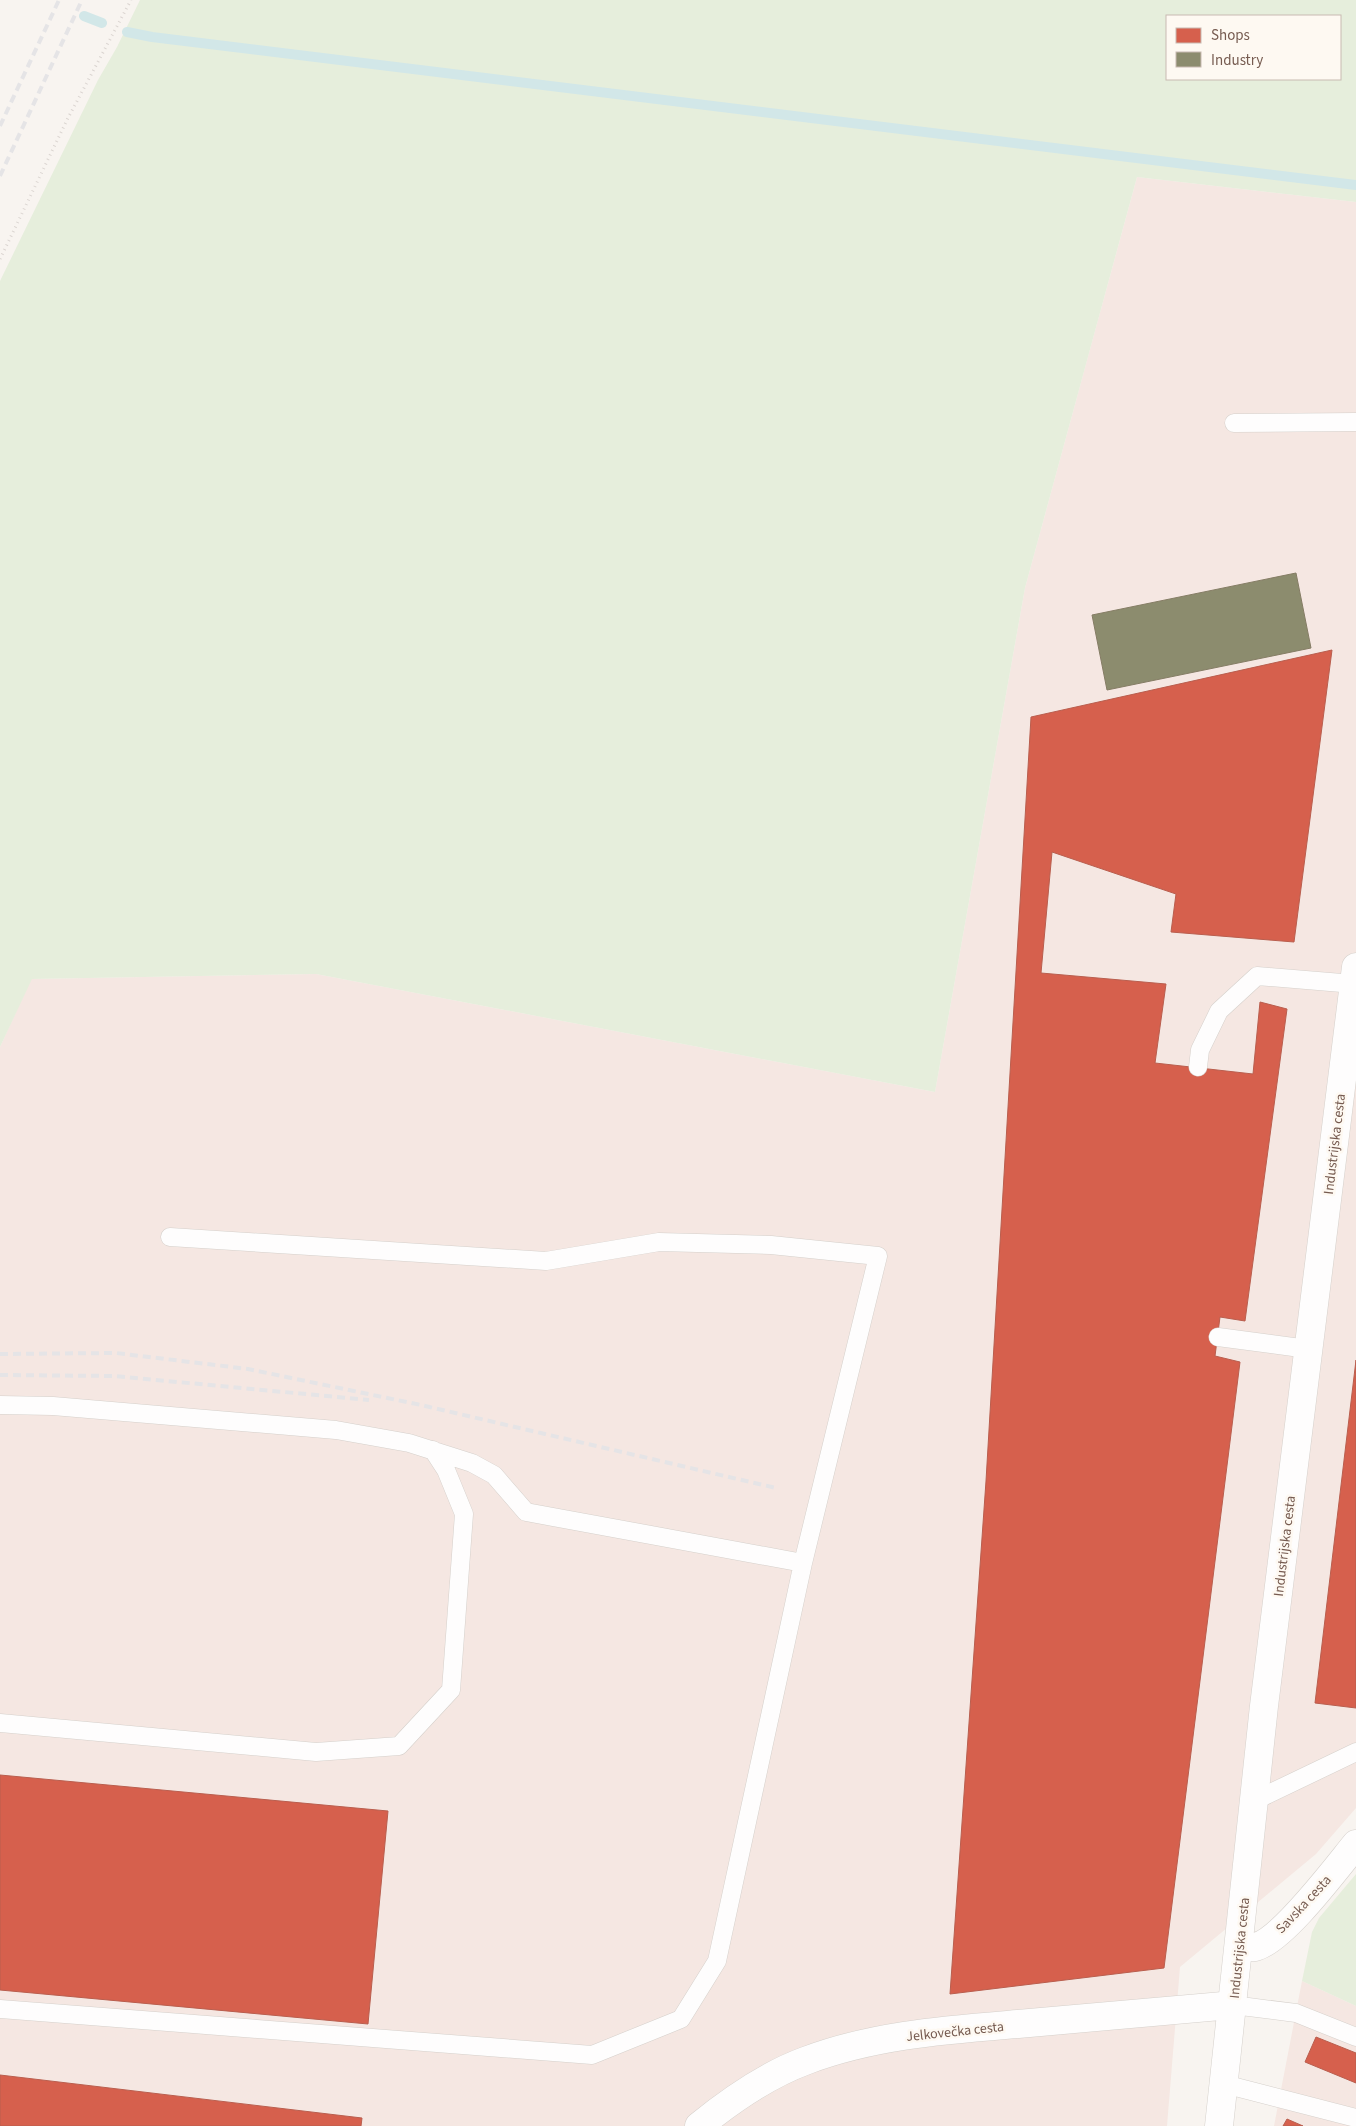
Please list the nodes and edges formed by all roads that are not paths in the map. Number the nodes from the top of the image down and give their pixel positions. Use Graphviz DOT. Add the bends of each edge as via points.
graph roads {
  1 [pos="1356,422"];
  2 [pos="1234,423"];
  3 [pos="1355,976"];
  4 [pos="1198,1067"];
  5 [pos="170,1237"];
  6 [pos="1218,1337"];
  7 [pos="1308,1349"];
  8 [pos="0,1405"];
  9 [pos="433,1450"];
  10 [pos="803,1563"];
  11 [pos="0,1723"];
  12 [pos="1356,1752"];
  13 [pos="1254,1801"];
  14 [pos="1356,1844"];
  15 [pos="1239,1946"];
  16 [pos="1233,2005"];
  17 [pos="0,2008"];
  18 [pos="1356,2037"];
  19 [pos="1224,2084"];
  20 [pos="1356,2118"];
  21 [pos="699,2126"];
  22 [pos="1219,2126"];
  1 -- 2 [label="lane"];
  3 -- 4 [label="lane" via="1257,976 1219,1011 1200,1050"];
  3 -- 7 [label="street, Industrijska cesta"];
  5 -- 10 [label="lane" via="546,1261 659,1242 771,1245 878,1256"];
  6 -- 7 [label="lane"];
  7 -- 13 [label="street, Industrijska cesta"];
  8 -- 9 [label="lane" via="62,1407 336,1430"];
  9 -- 10 [label="lane" via="472,1463 494,1475 526,1512"];
  9 -- 11 [label="lane" via="446,1470 464,1514 451,1690 399,1746 316,1752"];
  10 -- 17 [label="lane" via="717,1962 681,2019 592,2055"];
  12 -- 13 [label="lane"];
  13 -- 15 [label="street, Industrijska cesta"];
  14 -- 15 [label="street, Savska cesta" via="1283,1928 1268,1941 1254,1947"];
  15 -- 16 [label="street, Industrijska cesta"];
  16 -- 18 [label="lane" via="1296,2013"];
  16 -- 19 [label="street, Industrijska cesta"];
  16 -- 21 [label="street, Jelkovečka cesta" via="956,2030 862,2044 820,2056 777,2074"];
  19 -- 20 [label="lane"];
  19 -- 22 [label="street, Industrijska cesta"];
}
